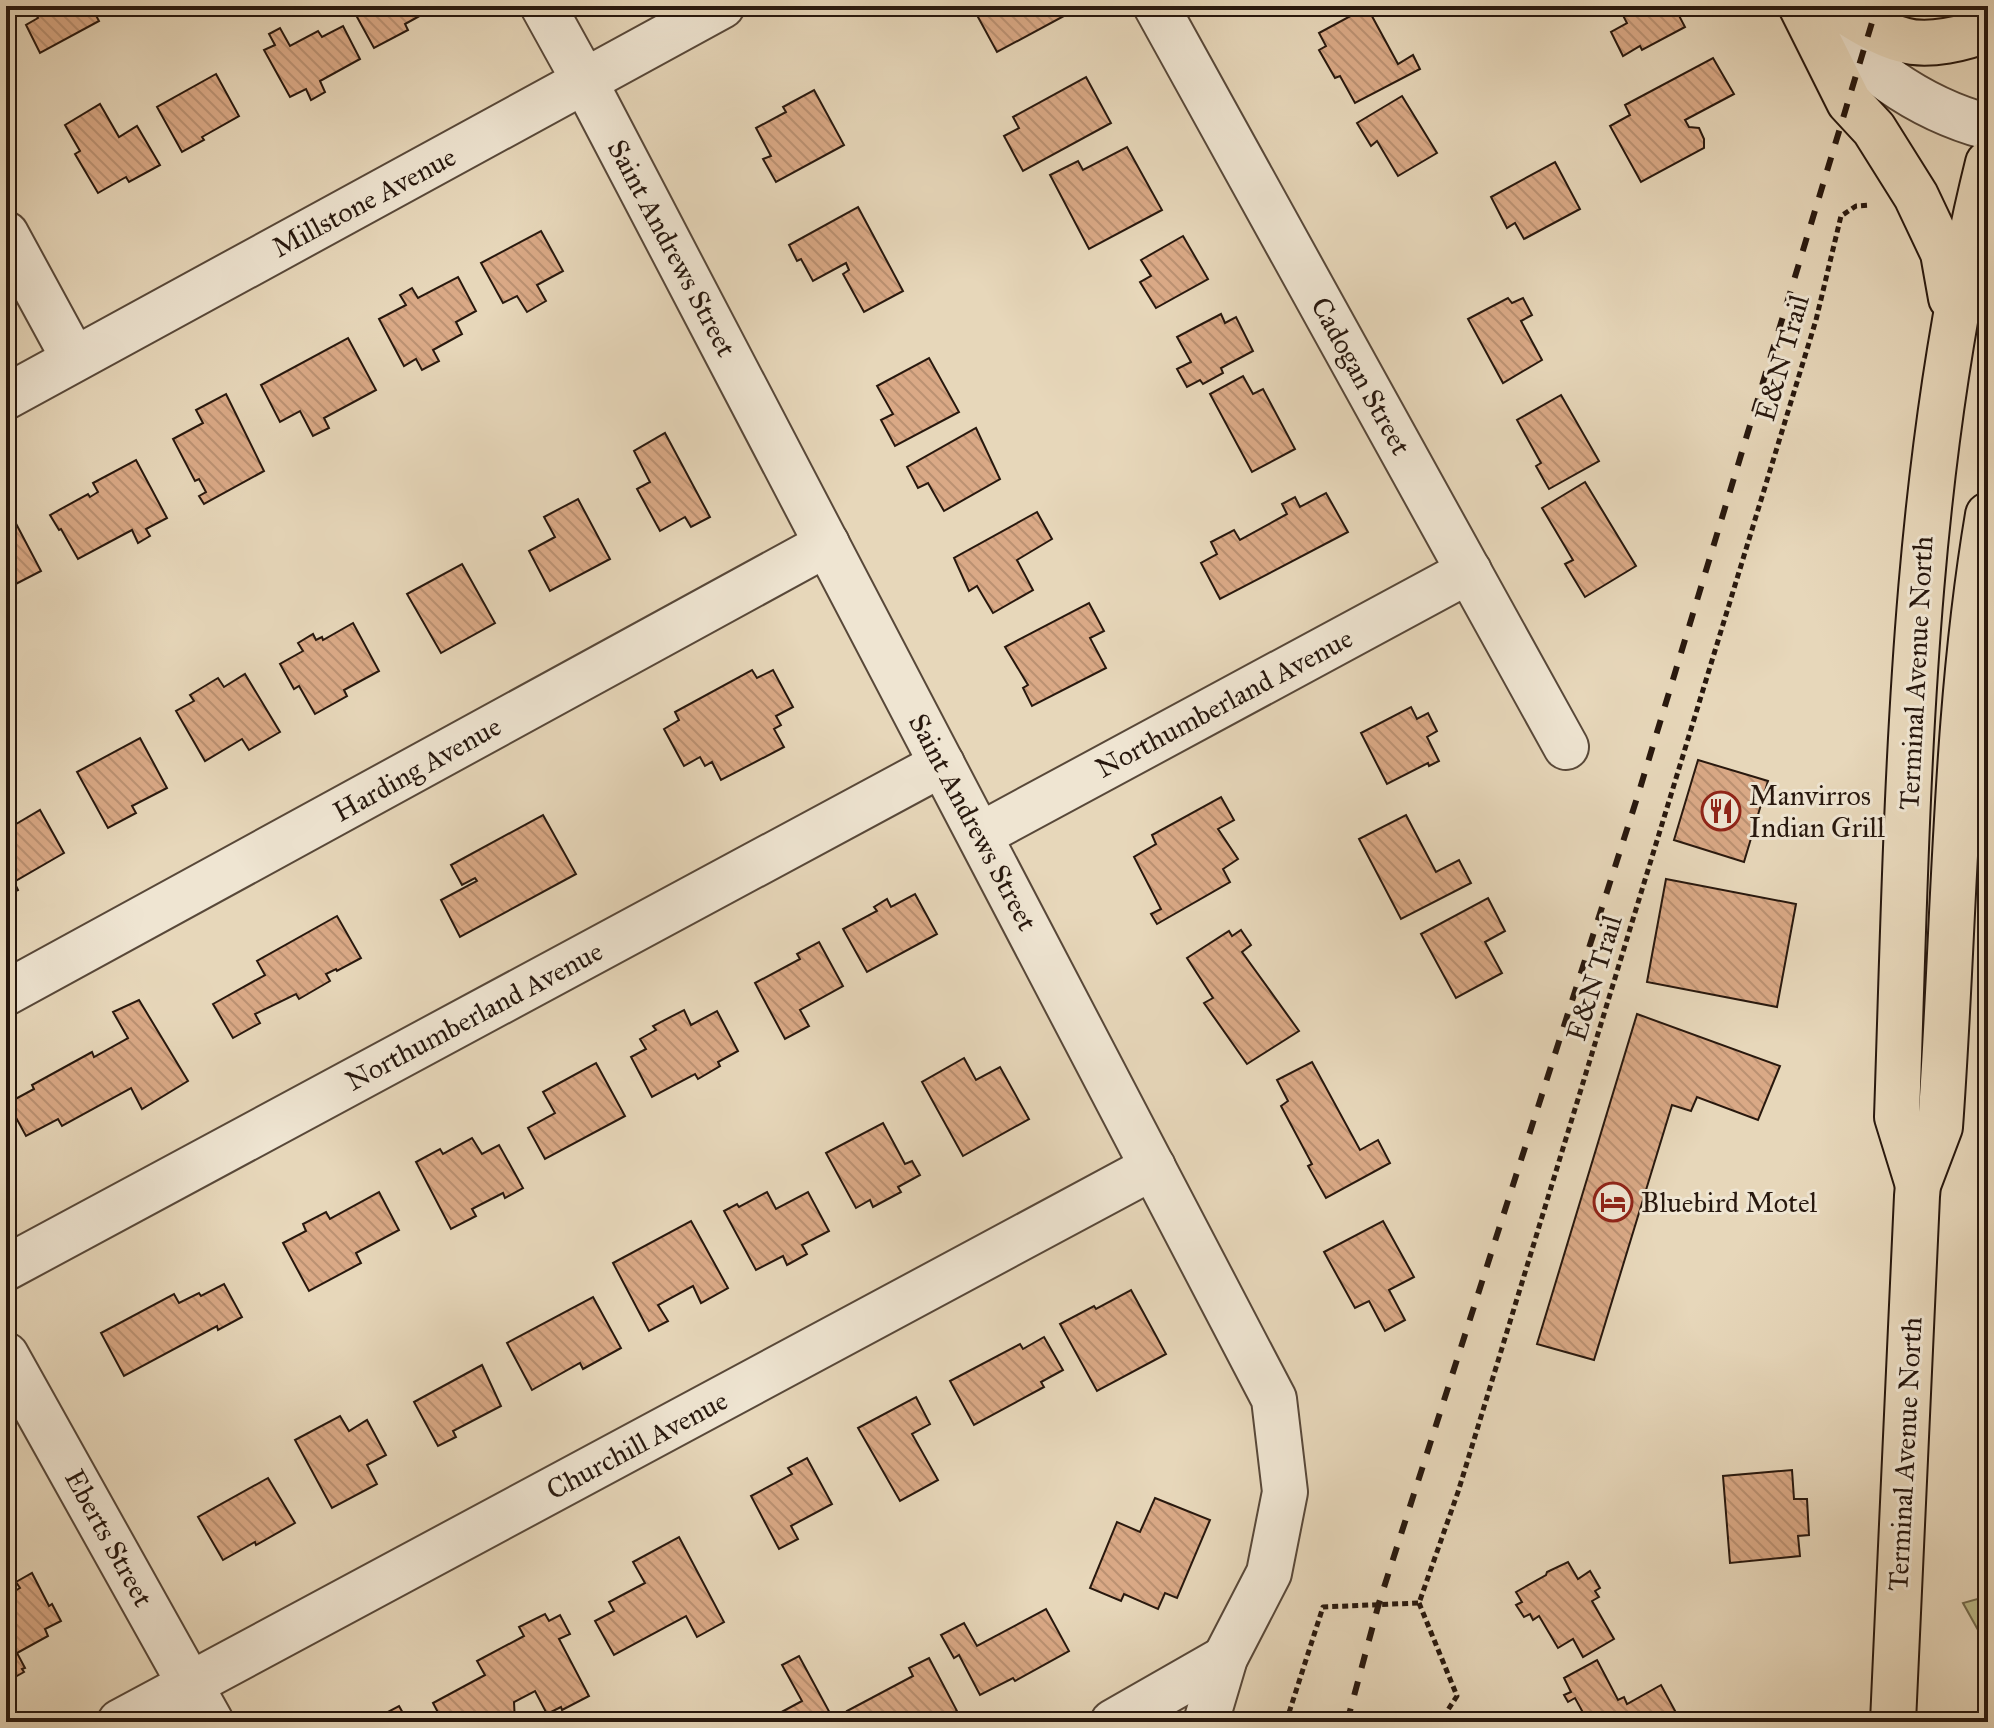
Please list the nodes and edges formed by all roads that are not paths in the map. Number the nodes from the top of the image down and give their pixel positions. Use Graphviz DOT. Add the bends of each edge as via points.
graph roads {
  1 [pos="543,6"];
  2 [pos="722,6"];
  3 [pos="1156,6"];
  4 [pos="1801,6"];
  5 [pos="1813,6"];
  6 [pos="1837,6"];
  7 [pos="1988,28"];
  8 [pos="585,82"];
  9 [pos="1988,127"];
  10 [pos="1988,163"];
  11 [pos="6,234"];
  12 [pos="1954,320"];
  13 [pos="74,359"];
  14 [pos="6,397"];
  15 [pos="1988,515"];
  16 [pos="827,544"];
  17 [pos="1469,571"];
  18 [pos="1566,747"];
  19 [pos="942,764"];
  20 [pos="980,835"];
  21 [pos="6,993"];
  22 [pos="1153,1167"];
  23 [pos="1918,1185"];
  24 [pos="6,1268"];
  25 [pos="6,1355"];
  26 [pos="1225,1658"];
  27 [pos="190,1684"];
  28 [pos="120,1722"];
  29 [pos="211,1722"];
  30 [pos="1113,1722"];
  31 [pos="1206,1722"];
  32 [pos="1893,1722"];
  1 -- 8 [label="street, Saint Andrews Street"];
  2 -- 8 [label="street, Millstone Avenue"];
  3 -- 17 [label="street, Cadogan Street"];
  4 -- 12 [label="main road" via="1849,102 1887,148 1931,227 1943,253"];
  5 -- 9 [label="street" via="1861,60 1894,85 1958,119"];
  6 -- 7 [label="main road" via="1905,41 1962,39"];
  8 -- 13 [label="street, Millstone Avenue"];
  8 -- 16 [label="street, Saint Andrews Street"];
  10 -- 12 [label="main road, Terminal Avenue North"];
  11 -- 13 [label="street"];
  12 -- 23 [label="main road, Terminal Avenue North" via="1925,522 1910,742 1897,1117"];
  13 -- 14 [label="street, Millstone Avenue"];
  15 -- 23 [label="main road, Terminal Avenue North" via="1965,685 1940,1127"];
  16 -- 19 [label="street, Saint Andrews Street"];
  16 -- 21 [label="street, Harding Avenue"];
  17 -- 18 [label="street, Cadogan Street"];
  17 -- 20 [label="street, Northumberland Avenue"];
  19 -- 20 [label="street, Saint Andrews Street"];
  19 -- 24 [label="street, Northumberland Avenue"];
  20 -- 22 [label="street, Saint Andrews Street"];
  22 -- 26 [label="street, Saint Andrews Street" via="1274,1399 1285,1492 1269,1573"];
  22 -- 27 [label="street, Churchill Avenue"];
  23 -- 32 [label="main road, Terminal Avenue North"];
  25 -- 27 [label="street, Eberts Street"];
  26 -- 30 [label="street"];
  26 -- 31 [label="street, Saint Andrews Street"];
  27 -- 28 [label="street, Churchill Avenue"];
  27 -- 29 [label="street, Eberts Street"];
}
